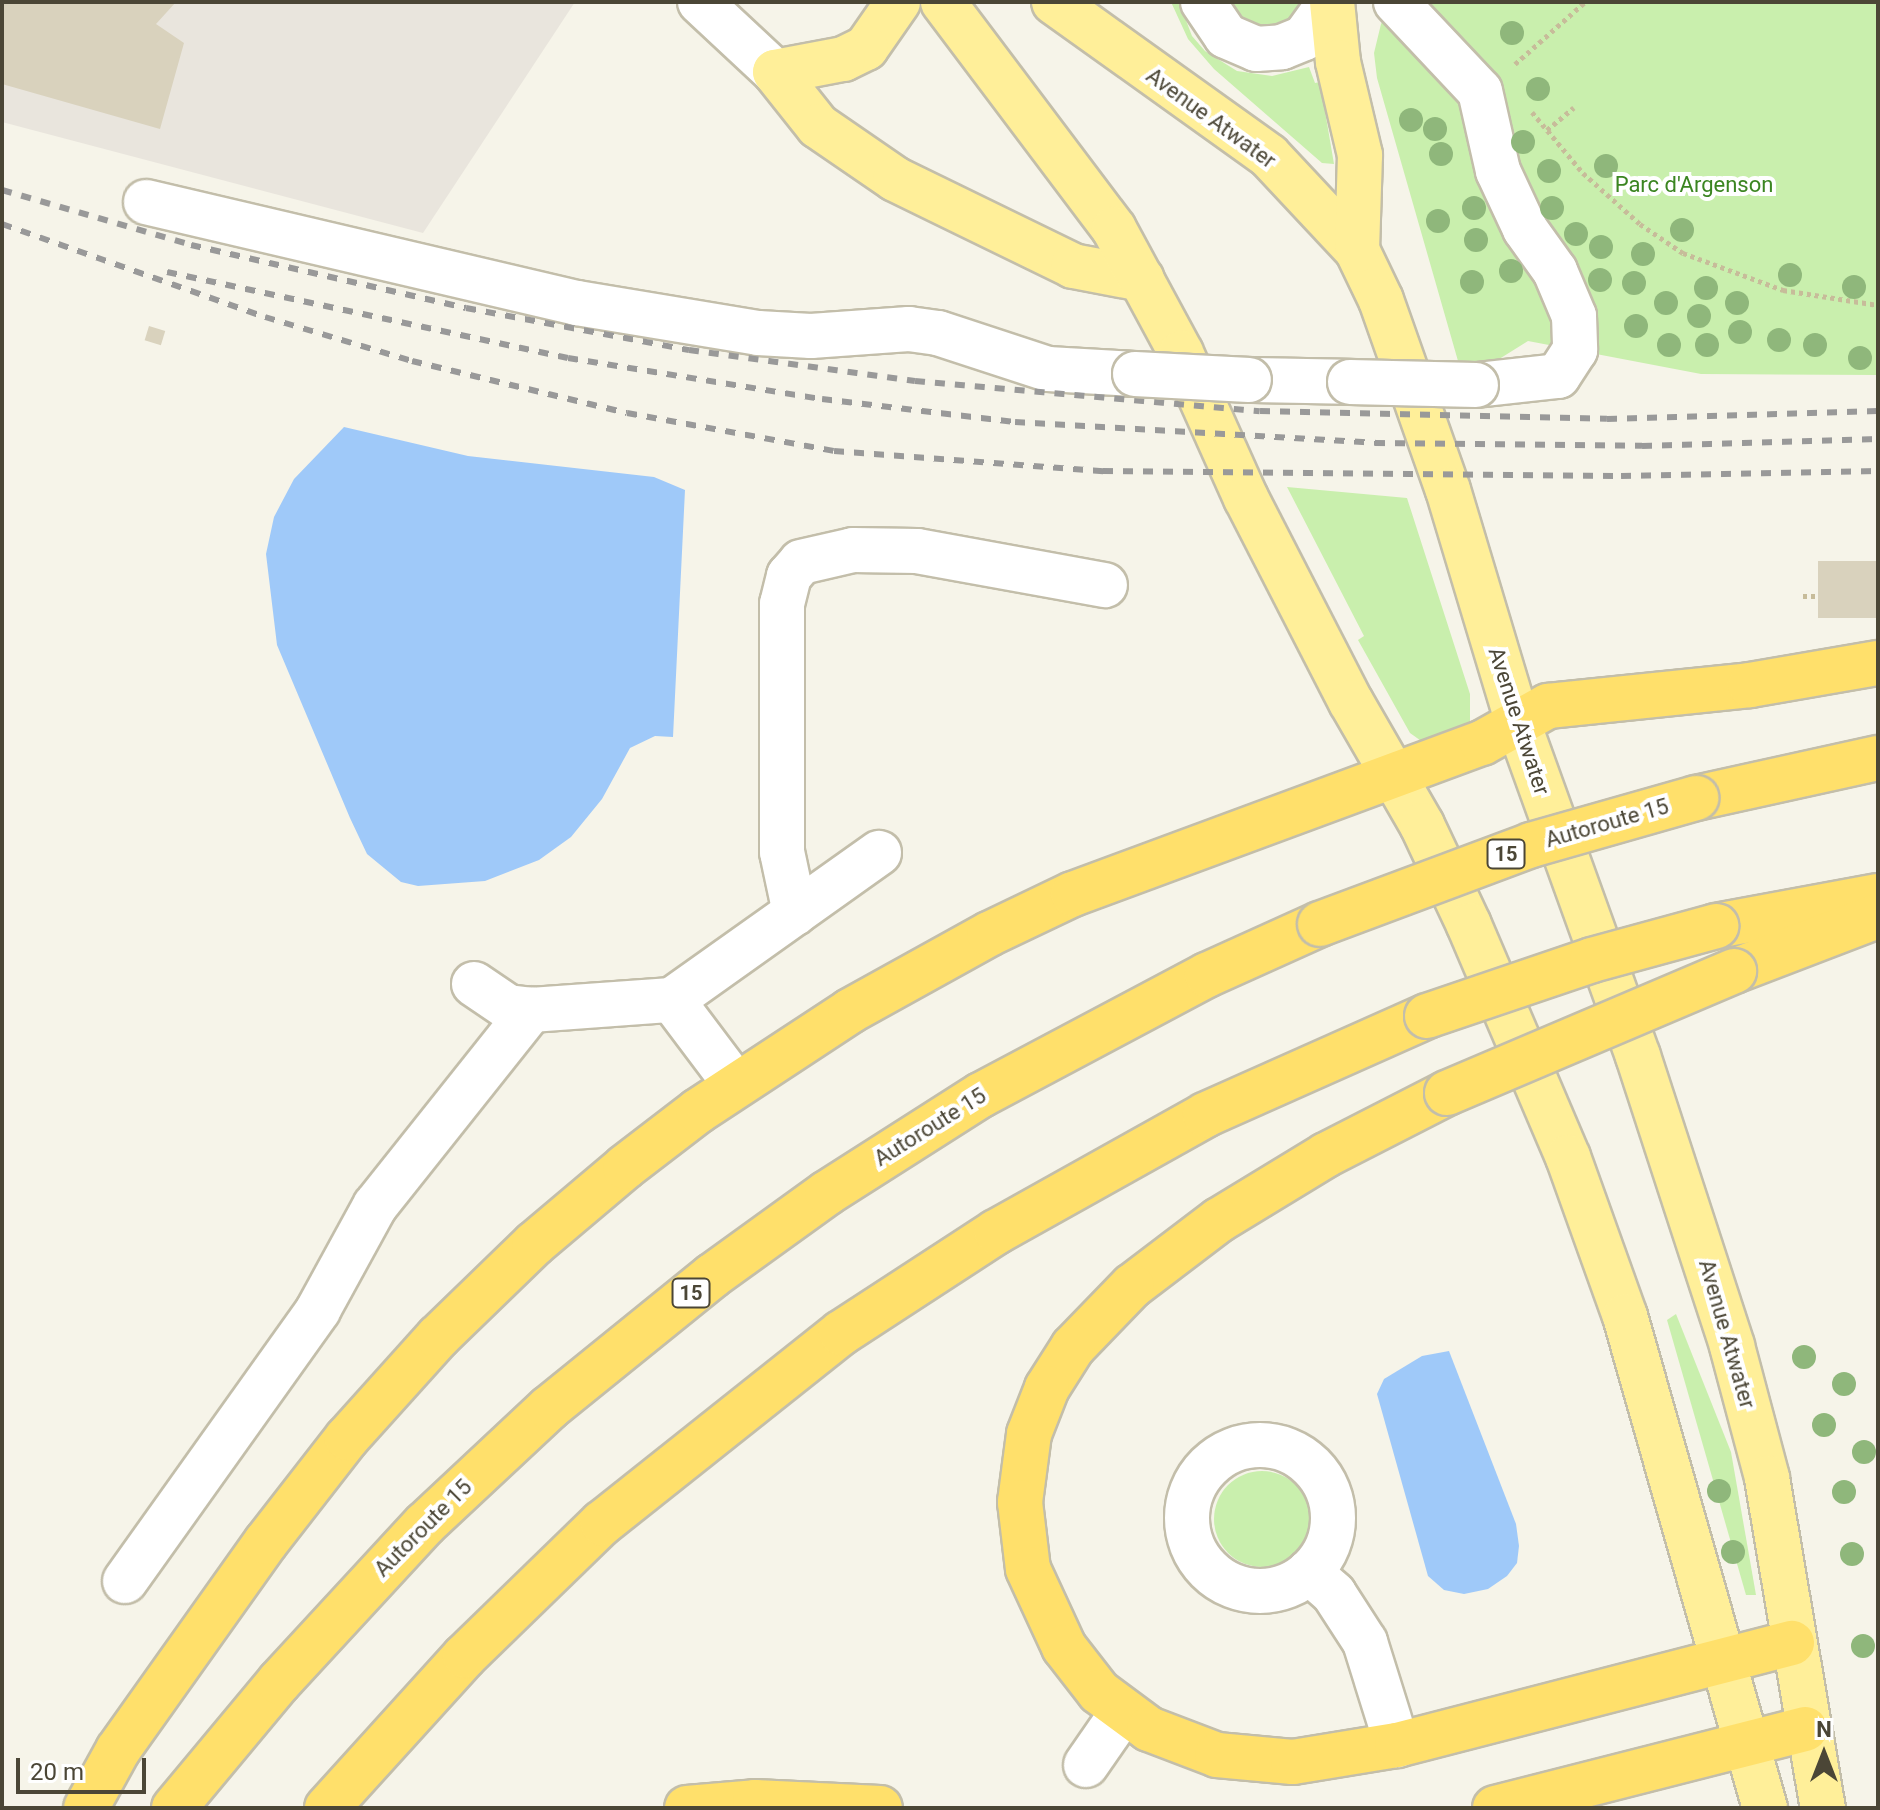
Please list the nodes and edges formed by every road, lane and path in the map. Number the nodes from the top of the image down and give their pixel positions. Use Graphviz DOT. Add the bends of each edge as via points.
graph roads {
  1 [pos="700,2"];
  2 [pos="898,2"];
  3 [pos="943,2"];
  4 [pos="1054,2"];
  5 [pos="1203,2"];
  6 [pos="1331,2"];
  7 [pos="1396,2"];
  8 [pos="1585,2"];
  9 [pos="1511,67"];
  10 [pos="775,72"];
  11 [pos="1574,107"];
  12 [pos="1528,108"];
  13 [pos="1547,130"];
  14 [pos="146,202"];
  15 [pos="1357,250"];
  16 [pos="1142,279"];
  17 [pos="1878,305"];
  18 [pos="1105,585"];
  19 [pos="1803,596"];
  20 [pos="1818,596"];
  21 [pos="1878,663"];
  22 [pos="1517,720"];
  23 [pos="1878,758"];
  24 [pos="1393,775"];
  25 [pos="879,853"];
  26 [pos="1878,896"];
  27 [pos="795,913"];
  28 [pos="1878,916"];
  29 [pos="474,984"];
  30 [pos="672,1000"];
  31 [pos="531,1010"];
  32 [pos="736,1085"];
  33 [pos="1309,1572"];
  34 [pos="125,1581"];
  35 [pos="1792,1643"];
  36 [pos="1725,1658"];
  37 [pos="1122,1713"];
  38 [pos="1805,1729"];
  39 [pos="1748,1743"];
  40 [pos="1397,1745"];
  41 [pos="1086,1765"];
  42 [pos="86,1808"];
  43 [pos="174,1808"];
  44 [pos="327,1808"];
  45 [pos="687,1808"];
  46 [pos="880,1808"];
  47 [pos="1495,1808"];
  48 [pos="1765,1808"];
  49 [pos="1823,1808"];
  1 -- 10 [label="street"];
  2 -- 10 [label="main road" via="866,48 832,62"];
  3 -- 16 [label="main road" via="1090,195"];
  4 -- 15 [label="main road, Avenue Atwater" via="1269,156"];
  5 -- 6 [label="street" via="1226,36 1256,49 1304,38"];
  6 -- 15 [label="main road" via="1338,62 1360,155"];
  7 -- 14 [label="street, bridge" via="1480,91 1498,171 1525,229 1555,271 1574,316 1575,350 1558,376 1476,385 1048,369 938,333 758,333 577,303"];
  8 -- 9 [label="path"];
  10 -- 16 [label="main road" via="818,126 895,179 1073,266"];
  11 -- 13 [label="path"];
  12 -- 13 [label="path"];
  13 -- 17 [label="path" via="1640,224 1683,253 1783,290"];
  15 -- 22 [label="main road, Avenue Atwater" via="1414,390"];
  16 -- 24 [label="main road" via="1246,498"];
  18 -- 27 [label="street" via="917,551 853,550 801,562 789,576 782,604 782,852"];
  19 -- 20 [label="path"];
  21 -- 22 [label="highway" via="1750,685 1566,702"];
  22 -- 24 [label="highway" via="1482,743"];
  22 -- 35 [label="main road, Avenue Atwater" via="1638,1056 1732,1346 1767,1478"];
  23 -- 43 [label="highway, Autoroute 15 / 15, bridge" via="1696,798 1516,850 1320,924 1194,981 981,1095 827,1193 712,1276 549,1408 425,1524 289,1670"];
  24 -- 32 [label="highway" via="1073,894 850,1011"];
  24 -- 36 [label="main road" via="1486,963 1578,1184 1647,1384"];
  25 -- 27 [label="street"];
  26 -- 44 [label="highway, bridge" via="1716,926 1592,960 1427,1016 1177,1130 996,1232 841,1333 750,1400 592,1533 412,1711"];
  27 -- 30 [label="street"];
  28 -- 37 [label="highway, bridge" via="1447,1093 1285,1178 1186,1243 1109,1306 1047,1388 1029,1434 1021,1478 1028,1569 1080,1672"];
  29 -- 31 [label="street" via="508,1007"];
  30 -- 31 [label="street"];
  30 -- 32 [label="street"];
  31 -- 34 [label="street" via="375,1206 318,1310"];
  32 -- 42 [label="highway" via="544,1235 392,1386 266,1542 118,1750"];
  33 -- 40 [label="street" via="1334,1594 1365,1642"];
  35 -- 36 [label="highway"];
  35 -- 38 [label="main road, Avenue Atwater"];
  36 -- 39 [label="main road"];
  36 -- 40 [label="highway"];
  37 -- 40 [label="highway" via="1191,1748 1245,1760 1305,1761"];
  37 -- 41 [label="street"];
  38 -- 39 [label="highway"];
  38 -- 49 [label="main road, Avenue Atwater"];
  39 -- 47 [label="highway"];
  39 -- 48 [label="main road"];
  45 -- 46 [label="highway" via="755,1802"];
}
